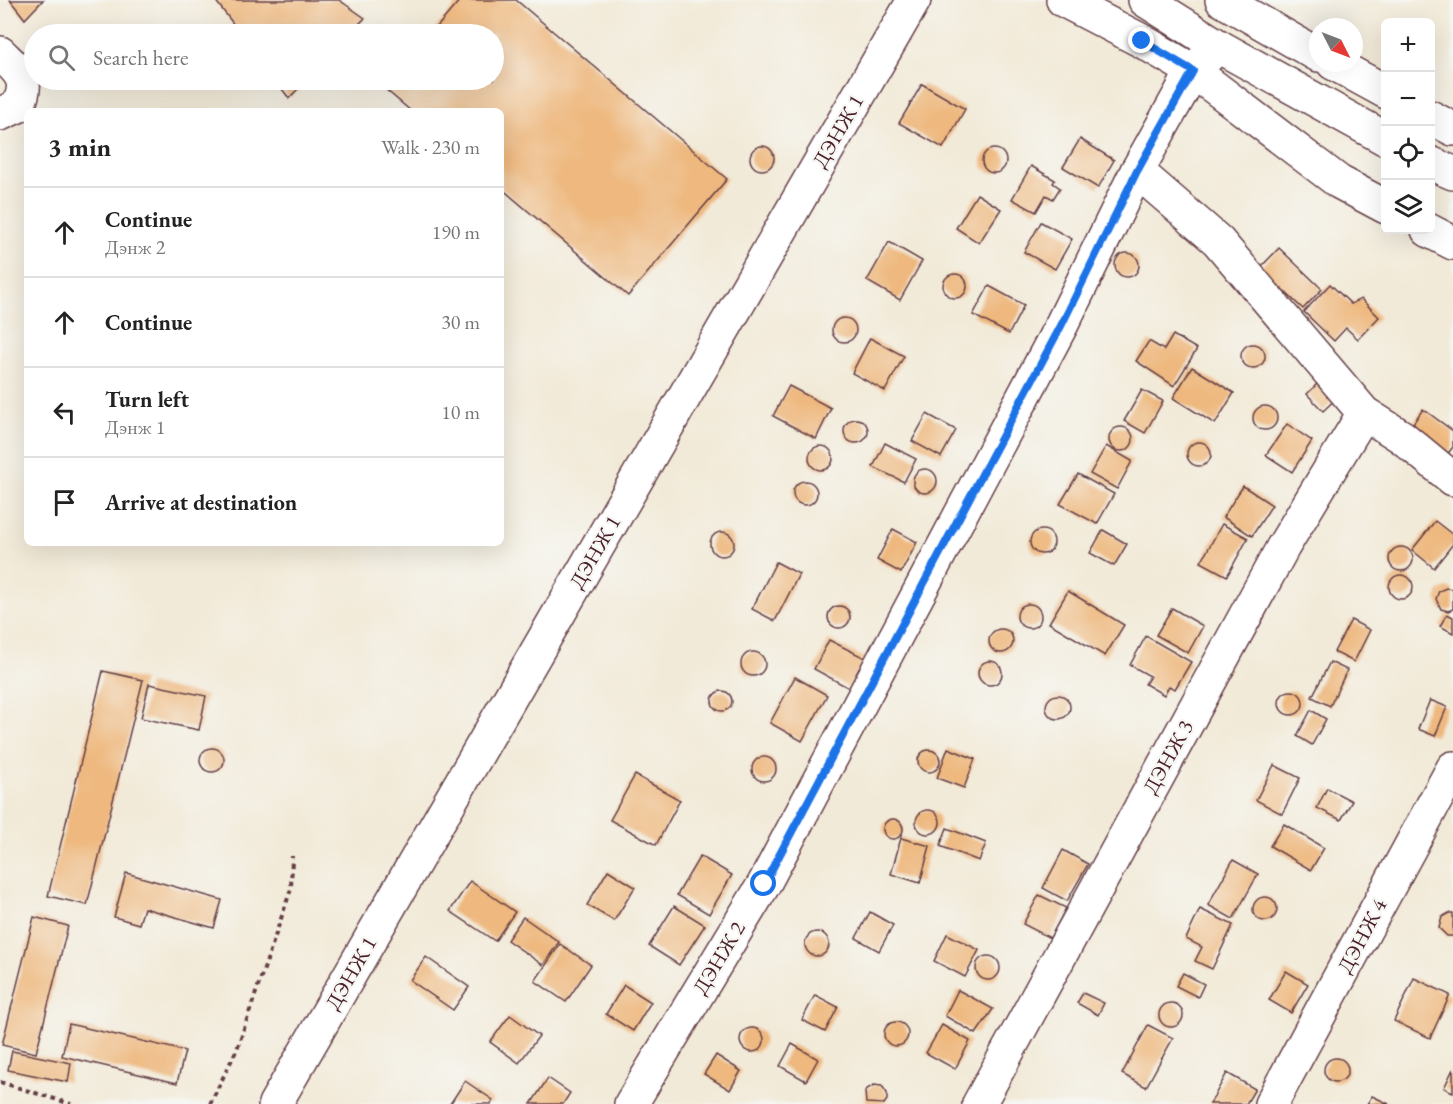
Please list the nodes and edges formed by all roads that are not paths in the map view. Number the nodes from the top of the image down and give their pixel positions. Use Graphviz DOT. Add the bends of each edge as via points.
graph roads {
  1 [pos="914,0"];
  2 [pos="1063,0"];
  3 [pos="1145,0"];
  4 [pos="1222,0"];
  5 [pos="1218,46"];
  6 [pos="1309,50"];
  7 [pos="0,52"];
  8 [pos="1193,71"];
  9 [pos="1349,72"];
  10 [pos="24,86"];
  11 [pos="1381,89"];
  12 [pos="25,90"];
  13 [pos="0,114"];
  14 [pos="1435,119"];
  15 [pos="1453,129"];
  16 [pos="1381,135"];
  17 [pos="1435,165"];
  18 [pos="1137,171"];
  19 [pos="1453,173"];
  20 [pos="1381,204"];
  21 [pos="1435,234"];
  22 [pos="1453,243"];
  23 [pos="1364,413"];
  24 [pos="1453,479"];
  25 [pos="1453,768"];
  26 [pos="275,1104"];
  27 [pos="631,1104"];
  28 [pos="979,1104"];
  29 [pos="1271,1104"];
  1 -- 26 [label="street, ДЭНЖ 1"];
  2 -- 8 [label="street"];
  3 -- 5 [label="street"];
  4 -- 6 [label="street"];
  5 -- 8 [label="street, ДЭНЖ 2"];
  5 -- 16 [label="street"];
  7 -- 10 [label="street"];
  8 -- 18 [label="street, ДЭНЖ 2"];
  8 -- 20 [label="street" via="1339,182"];
  9 -- 11 [label="street"];
  12 -- 13 [label="street" via="18,106"];
  14 -- 15 [label="street"];
  17 -- 19 [label="street"];
  18 -- 23 [label="street" via="1218,241"];
  18 -- 27 [label="street, ДЭНЖ 2" via="1062,324 764,884"];
  21 -- 22 [label="street"];
  23 -- 24 [label="street" via="1402,437"];
  23 -- 28 [label="street, ДЭНЖ 3" via="1283,547"];
  25 -- 29 [label="street, ДЭНЖ 4"];
}
